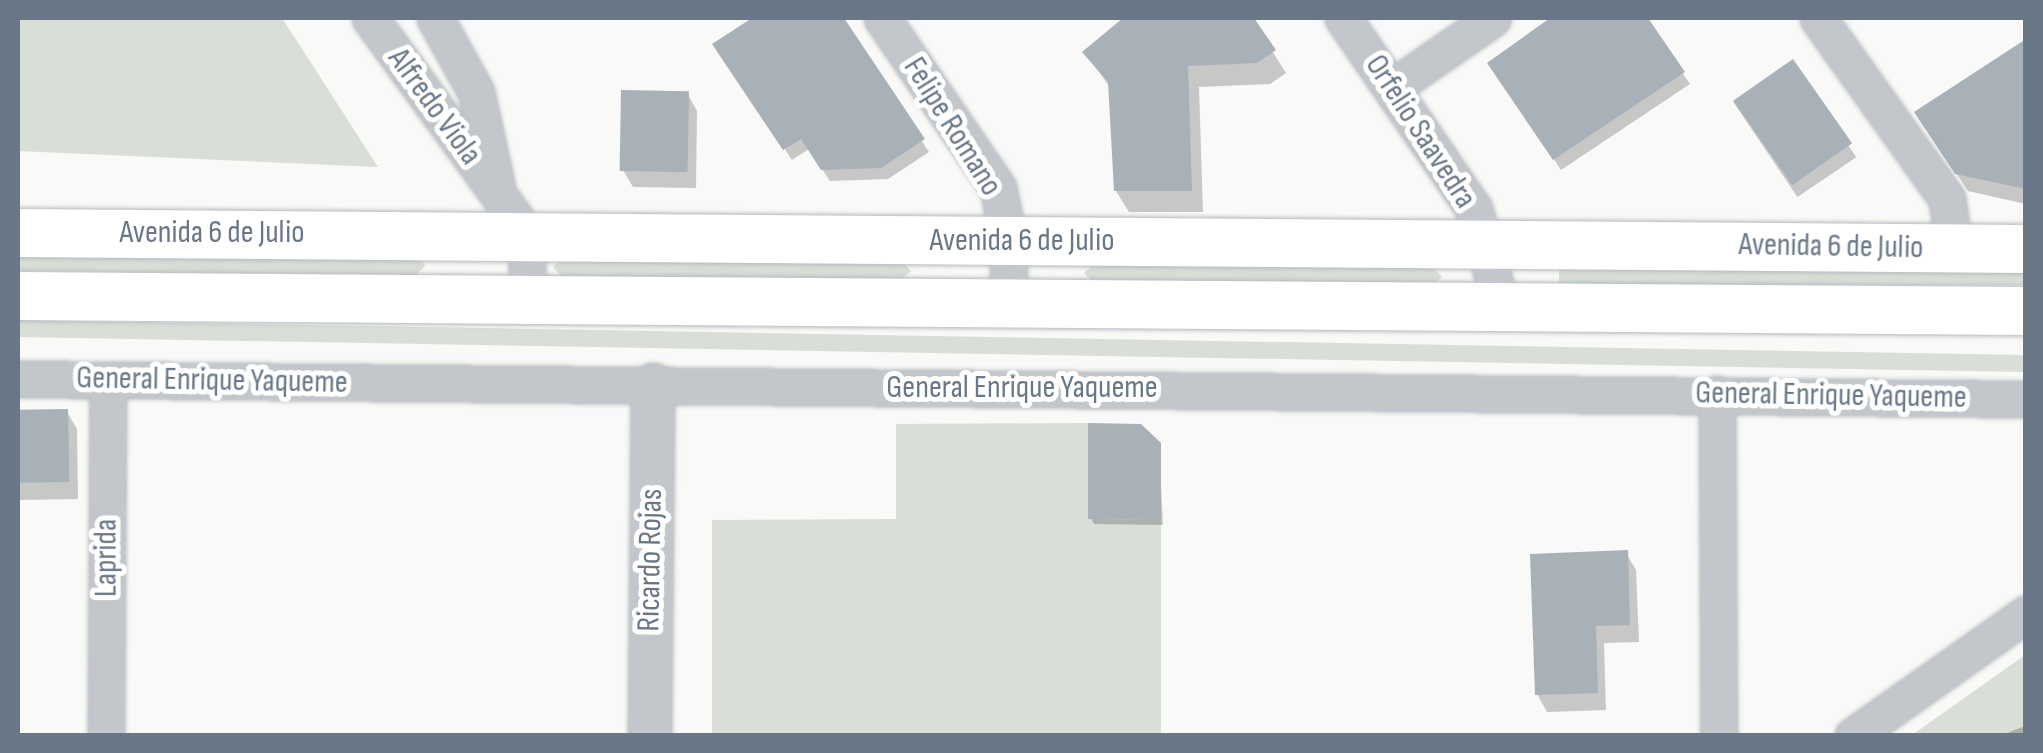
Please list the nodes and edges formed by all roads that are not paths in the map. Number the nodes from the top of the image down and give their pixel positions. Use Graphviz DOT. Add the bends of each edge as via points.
graph roads {
  1 [pos="370,18"];
  2 [pos="435,18"];
  3 [pos="882,18"];
  4 [pos="1343,18"];
  5 [pos="1493,18"];
  6 [pos="1818,18"];
  7 [pos="1393,87"];
  8 [pos="512,215"];
  9 [pos="18,234"];
  10 [pos="1009,241"];
  11 [pos="1484,244"];
  12 [pos="1954,248"];
  13 [pos="2026,249"];
  14 [pos="18,296"];
  15 [pos="528,300"];
  16 [pos="1008,302"];
  17 [pos="1502,308"];
  18 [pos="2026,310"];
  19 [pos="18,379"];
  20 [pos="108,380"];
  21 [pos="658,385"];
  22 [pos="1717,394"];
  23 [pos="2026,399"];
  24 [pos="2026,614"];
  25 [pos="106,736"];
  26 [pos="650,736"];
  27 [pos="659,736"];
  28 [pos="1719,736"];
  29 [pos="1853,736"];
  1 -- 8 [label="street, Alfredo Viola"];
  2 -- 8 [label="street, Alfredo Viola" via="476,92"];
  3 -- 10 [label="street, Felipe Romano" via="998,188"];
  4 -- 7 [label="street, Orfelio Saavedra"];
  5 -- 7 [label="street"];
  6 -- 12 [label="street" via="1947,199"];
  7 -- 11 [label="street, Orfelio Saavedra" via="1474,209"];
  8 -- 9 [label="main road, Avenida 6 de Julio"];
  8 -- 10 [label="main road, Avenida 6 de Julio"];
  8 -- 15 [label="street, Alfredo Viola"];
  10 -- 11 [label="main road, Avenida 6 de Julio"];
  10 -- 16 [label="street, Felipe Romano"];
  11 -- 12 [label="main road, Avenida 6 de Julio"];
  11 -- 17 [label="street, Orfelio Saavedra"];
  12 -- 13 [label="main road, Avenida 6 de Julio"];
  14 -- 15 [label="main road, Avenida 6 de Julio"];
  15 -- 16 [label="main road, Avenida 6 de Julio"];
  16 -- 17 [label="main road, Avenida 6 de Julio"];
  17 -- 18 [label="main road, Avenida 6 de Julio"];
  19 -- 20 [label="street, General Enrique Yaqueme"];
  20 -- 21 [label="street, General Enrique Yaqueme"];
  20 -- 25 [label="street, Laprida"];
  21 -- 22 [label="street, General Enrique Yaqueme"];
  21 -- 26 [label="street, Ricardo Rojas"];
  21 -- 27 [label="street, Ricardo Rojas"];
  22 -- 23 [label="street, General Enrique Yaqueme"];
  22 -- 28 [label="street"];
  24 -- 29 [label="street"];
}
